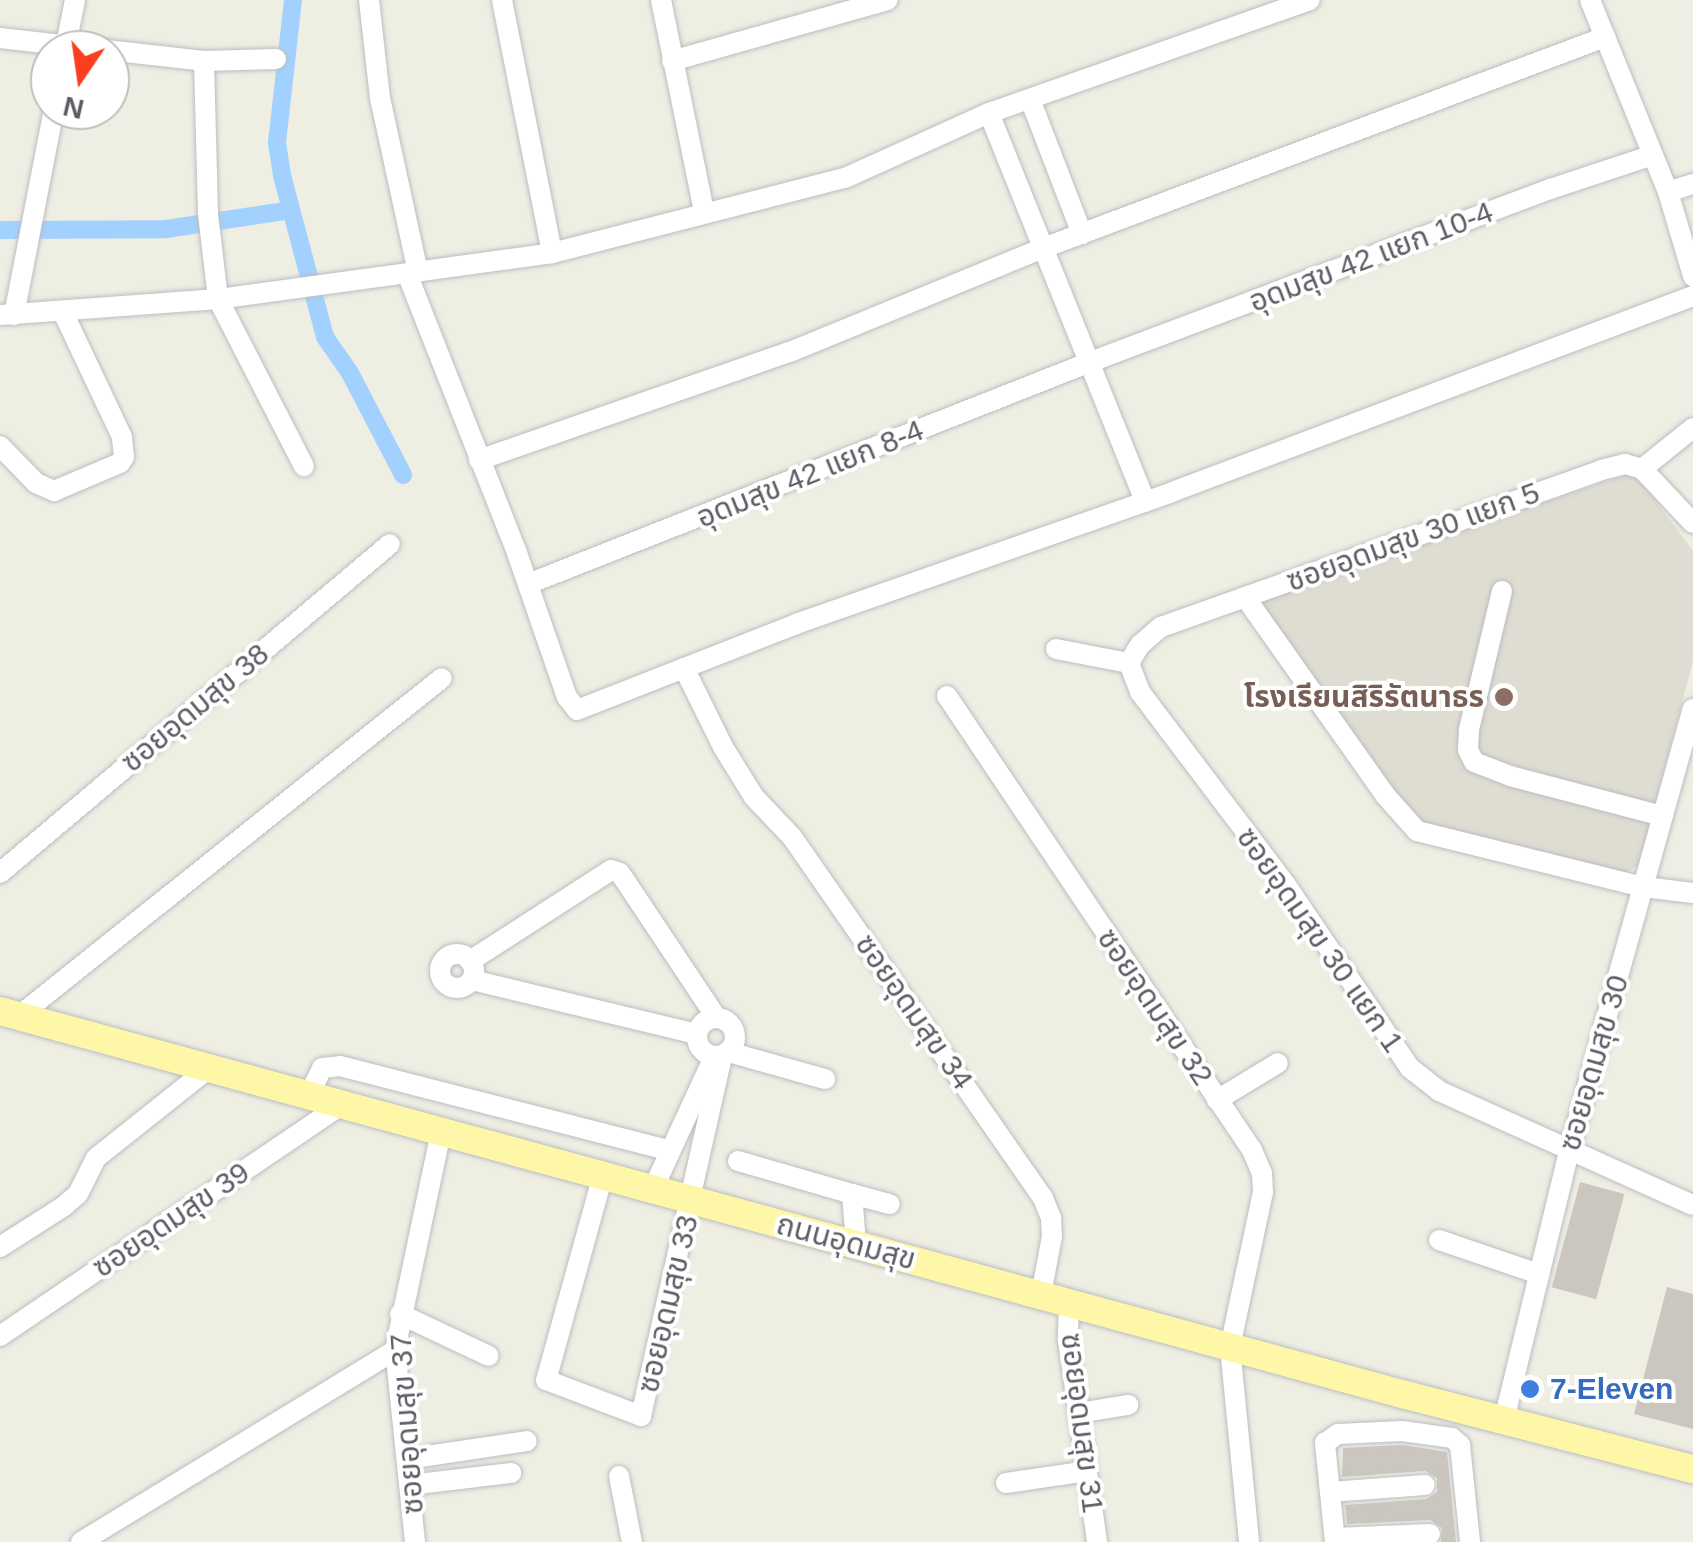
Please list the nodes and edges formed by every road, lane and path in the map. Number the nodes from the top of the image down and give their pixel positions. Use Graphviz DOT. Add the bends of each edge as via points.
graph roads {
  1 [pos="75,0"];
  2 [pos="368,0"];
  3 [pos="502,0"];
  4 [pos="660,0"];
  5 [pos="888,0"];
  6 [pos="1310,0"];
  7 [pos="1590,0"];
  8 [pos="69,30"];
  9 [pos="1605,37"];
  10 [pos="0,38"];
  11 [pos="30,42"];
  12 [pos="130,53"];
  13 [pos="276,58"];
  14 [pos="204,61"];
  15 [pos="672,61"];
  16 [pos="1030,99"];
  17 [pos="989,113"];
  18 [pos="50,130"];
  19 [pos="1654,155"];
  20 [pos="1693,184"];
  21 [pos="1668,192"];
  22 [pos="704,212"];
  23 [pos="1082,234"];
  24 [pos="1041,249"];
  25 [pos="552,253"];
  26 [pos="413,274"];
  27 [pos="1693,276"];
  28 [pos="1693,296"];
  29 [pos="218,299"];
  30 [pos="63,312"];
  31 [pos="5,320"];
  32 [pos="1090,362"];
  33 [pos="1693,428"];
  34 [pos="0,446"];
  35 [pos="479,460"];
  36 [pos="304,466"];
  37 [pos="1642,469"];
  38 [pos="1145,502"];
  39 [pos="1693,522"];
  40 [pos="390,544"];
  41 [pos="528,584"];
  42 [pos="1502,591"];
  43 [pos="1245,597"];
  44 [pos="1056,649"];
  45 [pos="1130,663"];
  46 [pos="684,668"];
  47 [pos="442,678"];
  48 [pos="947,696"];
  49 [pos="1693,710"];
  50 [pos="1662,816"];
  51 [pos="0,872"];
  52 [pos="1644,886"];
  53 [pos="1693,893"];
  54 [pos="10,1014"];
  55 [pos="716,1018"];
  56 [pos="697,1034"];
  57 [pos="722,1055"];
  58 [pos="1278,1063"];
  59 [pos="209,1068"];
  60 [pos="825,1079"];
  61 [pos="309,1095"];
  62 [pos="1216,1100"];
  63 [pos="343,1104"];
  64 [pos="441,1131"];
  65 [pos="670,1151"];
  66 [pos="1568,1152"];
  67 [pos="738,1161"];
  68 [pos="602,1176"];
  69 [pos="653,1189"];
  70 [pos="852,1194"];
  71 [pos="692,1200"];
  72 [pos="890,1204"];
  73 [pos="1693,1206"];
  74 [pos="1439,1240"];
  75 [pos="856,1244"];
  76 [pos="0,1247"];
  77 [pos="1539,1274"];
  78 [pos="1041,1295"];
  79 [pos="1069,1303"];
  80 [pos="400,1314"];
  81 [pos="0,1336"];
  82 [pos="1230,1347"];
  83 [pos="396,1350"];
  84 [pos="488,1356"];
  85 [pos="1406,1395"];
  86 [pos="1128,1405"];
  87 [pos="1466,1410"];
  88 [pos="1078,1413"];
  89 [pos="1504,1420"];
  90 [pos="1402,1431"];
  91 [pos="527,1442"];
  92 [pos="407,1459"];
  93 [pos="1693,1469"];
  94 [pos="1086,1471"];
  95 [pos="512,1473"];
  96 [pos="619,1476"];
  97 [pos="1006,1484"];
  98 [pos="410,1485"];
  99 [pos="1425,1485"];
  100 [pos="1330,1492"];
  101 [pos="1430,1534"];
  102 [pos="1335,1540"];
  103 [pos="81,1542"];
  104 [pos="416,1542"];
  105 [pos="632,1542"];
  106 [pos="1097,1542"];
  107 [pos="1248,1542"];
  108 [pos="1473,1542"];
  1 -- 8 [label="street"];
  2 -- 26 [label="street"];
  3 -- 25 [label="street"];
  4 -- 15 [label="street"];
  5 -- 15 [label="street"];
  6 -- 16 [label="street"];
  7 -- 9 [label="street"];
  9 -- 19 [label="street"];
  9 -- 23 [label="street"];
  10 -- 11 [label="street"];
  12 -- 14 [label="street"];
  13 -- 14 [label="street"];
  14 -- 29 [label="street"];
  15 -- 22 [label="street"];
  16 -- 17 [label="street"];
  16 -- 23 [label="street"];
  17 -- 22 [label="street" via="845,178"];
  17 -- 24 [label="street"];
  18 -- 31 [label="street" via="28,252"];
  19 -- 21 [label="street"];
  19 -- 32 [label="street, อุดมสุข 42 แยก 10-4"];
  20 -- 21 [label="street"];
  21 -- 27 [label="street"];
  22 -- 25 [label="street"];
  23 -- 24 [label="street"];
  24 -- 32 [label="street"];
  24 -- 35 [label="street" via="790,352"];
  25 -- 26 [label="street"];
  26 -- 29 [label="street"];
  26 -- 35 [label="street"];
  28 -- 38 [label="street"];
  29 -- 30 [label="street"];
  29 -- 36 [label="street"];
  30 -- 31 [label="street"];
  30 -- 34 [label="street" via="122,437 124,457 54,492"];
  32 -- 38 [label="street"];
  32 -- 41 [label="street, อุดมสุข 42 แยก 8-4"];
  33 -- 37 [label="street"];
  35 -- 41 [label="street"];
  37 -- 39 [label="street"];
  37 -- 43 [label="street, ซอยอุดมสุข 30 แยก 5" via="1624,464 1600,470"];
  38 -- 46 [label="street"];
  40 -- 51 [label="street, ซอยอุดมสุข 38"];
  41 -- 46 [label="street" via="577,710"];
  42 -- 50 [label="street" via="1469,730 1474,762"];
  43 -- 45 [label="street, ซอยอุดมสุข 30 แยก 5" via="1162,628"];
  43 -- 52 [label="street" via="1417,831"];
  44 -- 45 [label="street"];
  45 -- 66 [label="street, ซอยอุดมสุข 30 แยก 1" via="1140,692 1286,885 1410,1068 1439,1090"];
  46 -- 78 [label="street, ซอยอุดมสุข 34" via="754,797 803,853 1042,1198 1052,1236"];
  47 -- 54 [label="street"];
  48 -- 62 [label="street, ซอยอุดมสุข 32"];
  49 -- 50 [label="street, ซอยอุดมสุข 30"];
  50 -- 52 [label="street, ซอยอุดมสุข 30"];
  52 -- 53 [label="street"];
  52 -- 66 [label="street, ซอยอุดมสุข 30"];
  54 -- 59 [label="main road, ถนนอุดมสุข"];
  55 -- 56 [label="street" via="703,1022"];
  55 -- 56 [label="street" via="620,873 611,870 471,970"];
  55 -- 57 [label="street" via="736,1033"];
  56 -- 57 [label="street" via="699,1046"];
  57 -- 60 [label="street"];
  57 -- 65 [label="street"];
  57 -- 71 [label="street"];
  58 -- 62 [label="street"];
  59 -- 61 [label="main road, ถนนอุดมสุข"];
  59 -- 76 [label="street" via="96,1158 64,1206"];
  61 -- 63 [label="main road, ถนนอุดมสุข"];
  61 -- 65 [label="street" via="322,1068 340,1066"];
  62 -- 82 [label="street, ซอยอุดมสุข 32" via="1262,1173"];
  63 -- 64 [label="main road, ถนนอุดมสุข"];
  63 -- 81 [label="street, ซอยอุดมสุข 39"];
  64 -- 68 [label="main road, ถนนอุดมสุข"];
  64 -- 80 [label="street, ซอยอุดมสุข 37"];
  65 -- 69 [label="street"];
  66 -- 73 [label="street, ซอยอุดมสุข 30 แยก 1"];
  66 -- 77 [label="street, ซอยอุดมสุข 30"];
  67 -- 70 [label="street"];
  68 -- 69 [label="main road, ถนนอุดมสุข"];
  68 -- 71 [label="street, ซอยอุดมสุข 33" via="546,1380 641,1416"];
  69 -- 71 [label="main road, ถนนอุดมสุข"];
  70 -- 72 [label="street"];
  70 -- 75 [label="street"];
  71 -- 75 [label="main road, ถนนอุดมสุข"];
  74 -- 77 [label="street"];
  75 -- 78 [label="main road, ถนนอุดมสุข"];
  77 -- 89 [label="street, ซอยอุดมสุข 30"];
  78 -- 79 [label="main road, ถนนอุดมสุข"];
  79 -- 82 [label="main road, ถนนอุดมสุข"];
  79 -- 88 [label="street, ซอยอุดมสุข 31"];
  80 -- 83 [label="street, ซอยอุดมสุข 37"];
  80 -- 84 [label="street"];
  82 -- 85 [label="main road, ถนนอุดมสุข"];
  82 -- 107 [label="street, ซอยอุดมสุข 32"];
  83 -- 92 [label="street, ซอยอุดมสุข 37"];
  83 -- 103 [label="street"];
  85 -- 87 [label="main road, ถนนอุดมสุข"];
  85 -- 90 [label="street"];
  86 -- 88 [label="street"];
  87 -- 89 [label="main road, ถนนอุดมสุข"];
  87 -- 108 [label="street"];
  88 -- 94 [label="street, ซอยอุดมสุข 31"];
  89 -- 93 [label="main road, ถนนอุดมสุข"];
  90 -- 100 [label="street" via="1330,1437"];
  90 -- 108 [label="street" via="1460,1445"];
  91 -- 92 [label="street"];
  92 -- 98 [label="street, ซอยอุดมสุข 37"];
  94 -- 97 [label="street"];
  94 -- 106 [label="street, ซอยอุดมสุข 31"];
  95 -- 98 [label="street"];
  96 -- 105 [label="street"];
  98 -- 104 [label="street, ซอยอุดมสุข 37"];
  99 -- 100 [label="street"];
  100 -- 102 [label="street"];
  101 -- 102 [label="street"];
}
